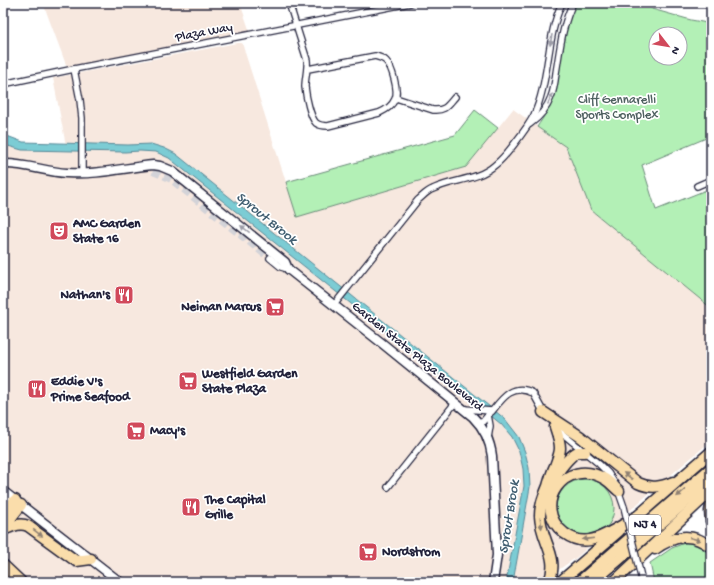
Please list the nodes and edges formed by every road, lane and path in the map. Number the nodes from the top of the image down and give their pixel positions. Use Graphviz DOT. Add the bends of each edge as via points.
graph roads {
  1 [pos="289,3"];
  2 [pos="410,3"];
  3 [pos="562,3"];
  4 [pos="573,3"];
  5 [pos="296,26"];
  6 [pos="547,62"];
  7 [pos="558,64"];
  8 [pos="74,69"];
  9 [pos="308,69"];
  10 [pos="3,84"];
  11 [pos="455,97"];
  12 [pos="396,98"];
  13 [pos="526,128"];
  14 [pos="3,164"];
  15 [pos="136,168"];
  16 [pos="154,171"];
  17 [pos="82,174"];
  18 [pos="711,180"];
  19 [pos="697,186"];
  20 [pos="270,258"];
  21 [pos="288,269"];
  22 [pos="334,305"];
  23 [pos="455,402"];
  24 [pos="463,409"];
  25 [pos="543,412"];
  26 [pos="490,413"];
  27 [pos="480,425"];
  28 [pos="555,427"];
  29 [pos="488,439"];
  30 [pos="585,452"];
  31 [pos="711,452"];
  32 [pos="711,468"];
  33 [pos="711,480"];
  34 [pos="677,481"];
  35 [pos="548,486"];
  36 [pos="388,487"];
  37 [pos="3,491"];
  38 [pos="619,491"];
  39 [pos="711,491"];
  40 [pos="18,503"];
  41 [pos="711,506"];
  42 [pos="3,514"];
  43 [pos="636,517"];
  44 [pos="711,521"];
  45 [pos="3,529"];
  46 [pos="711,547"];
  47 [pos="90,559"];
  48 [pos="3,565"];
  49 [pos="629,568"];
  50 [pos="3,580"];
  51 [pos="642,580"];
  52 [pos="7,582"];
  53 [pos="20,582"];
  54 [pos="120,582"];
  55 [pos="493,582"];
  56 [pos="549,582"];
  57 [pos="560,582"];
  58 [pos="578,582"];
  59 [pos="593,582"];
  60 [pos="614,582"];
  1 -- 5 [label="street"];
  2 -- 5 [label="street, Plaza Way"];
  3 -- 6 [label="street, one-way" via="557,13"];
  4 -- 7 [label="street" via="565,24"];
  5 -- 8 [label="street, Plaza Way"];
  5 -- 9 [label="street"];
  6 -- 7 [label="street"];
  6 -- 13 [label="street" via="540,99"];
  13 -- 7 [label="street, one-way" via="539,117 552,96"];
  8 -- 10 [label="street, Plaza Way"];
  8 -- 17 [label="street" via="82,118"];
  9 -- 12 [label="street" via="379,57 390,66 397,88"];
  9 -- 12 [label="street" via="305,85 307,98 313,118 320,125 328,126 379,113 391,106"];
  11 -- 12 [label="street" via="444,109 438,110"];
  13 -- 22 [label="street" via="506,155 489,170 432,189 422,197"];
  14 -- 17 [label="street, Garden State Plaza Boulevard"];
  15 -- 16 [label="street, Garden State Plaza Boulevard"];
  15 -- 17 [label="street, Garden State Plaza Boulevard"];
  21 -- 15 [label="street, Garden State Plaza Boulevard, one-way" via="285,262 172,171 153,165"];
  18 -- 19 [label="street"];
  20 -- 21 [label="street, Garden State Plaza Boulevard"];
  21 -- 22 [label="street, Garden State Plaza Boulevard"];
  22 -- 23 [label="street, Garden State Plaza Boulevard"];
  23 -- 24 [label="street, Garden State Plaza Boulevard"];
  23 -- 36 [label="street"];
  24 -- 26 [label="street"];
  24 -- 27 [label="street, Garden State Plaza Boulevard"];
  25 -- 26 [label="street" via="533,393 515,390 509,392"];
  25 -- 28 [label="street"];
  34 -- 25 [label="highway, one-way" via="652,487 638,483 581,437"];
  26 -- 27 [label="street"];
  26 -- 29 [label="street"];
  27 -- 29 [label="street, Garden State Plaza Boulevard"];
  28 -- 30 [label="street"];
  28 -- 35 [label="highway" via="560,448"];
  29 -- 55 [label="street, Garden State Plaza Boulevard" via="493,461 497,550"];
  30 -- 35 [label="highway" via="578,452 572,456"];
  30 -- 38 [label="street" via="608,473"];
  31 -- 34 [label="highway"];
  32 -- 58 [label="highway, NJ 4, one-way"];
  33 -- 59 [label="highway, NJ 4"];
  34 -- 43 [label="highway"];
  35 -- 56 [label="highway, one-way" via="540,516 553,567"];
  37 -- 40 [label="street"];
  43 -- 38 [label="highway, one-way" via="589,540 570,537 554,522 550,502 554,490 562,480 572,474 584,472 598,475"];
  38 -- 51 [label="street, bridge"];
  39 -- 49 [label="highway"];
  40 -- 42 [label="highway"];
  40 -- 45 [label="highway"];
  40 -- 47 [label="street"];
  41 -- 44 [label="highway"];
  43 -- 57 [label="highway"];
  45 -- 47 [label="highway, one-way" via="23,524 76,561"];
  49 -- 46 [label="highway, one-way" via="663,544 677,538 694,538 704,541"];
  47 -- 54 [label="street"];
  48 -- 53 [label="highway"];
  49 -- 60 [label="highway"];
  50 -- 52 [label="highway"];
}
